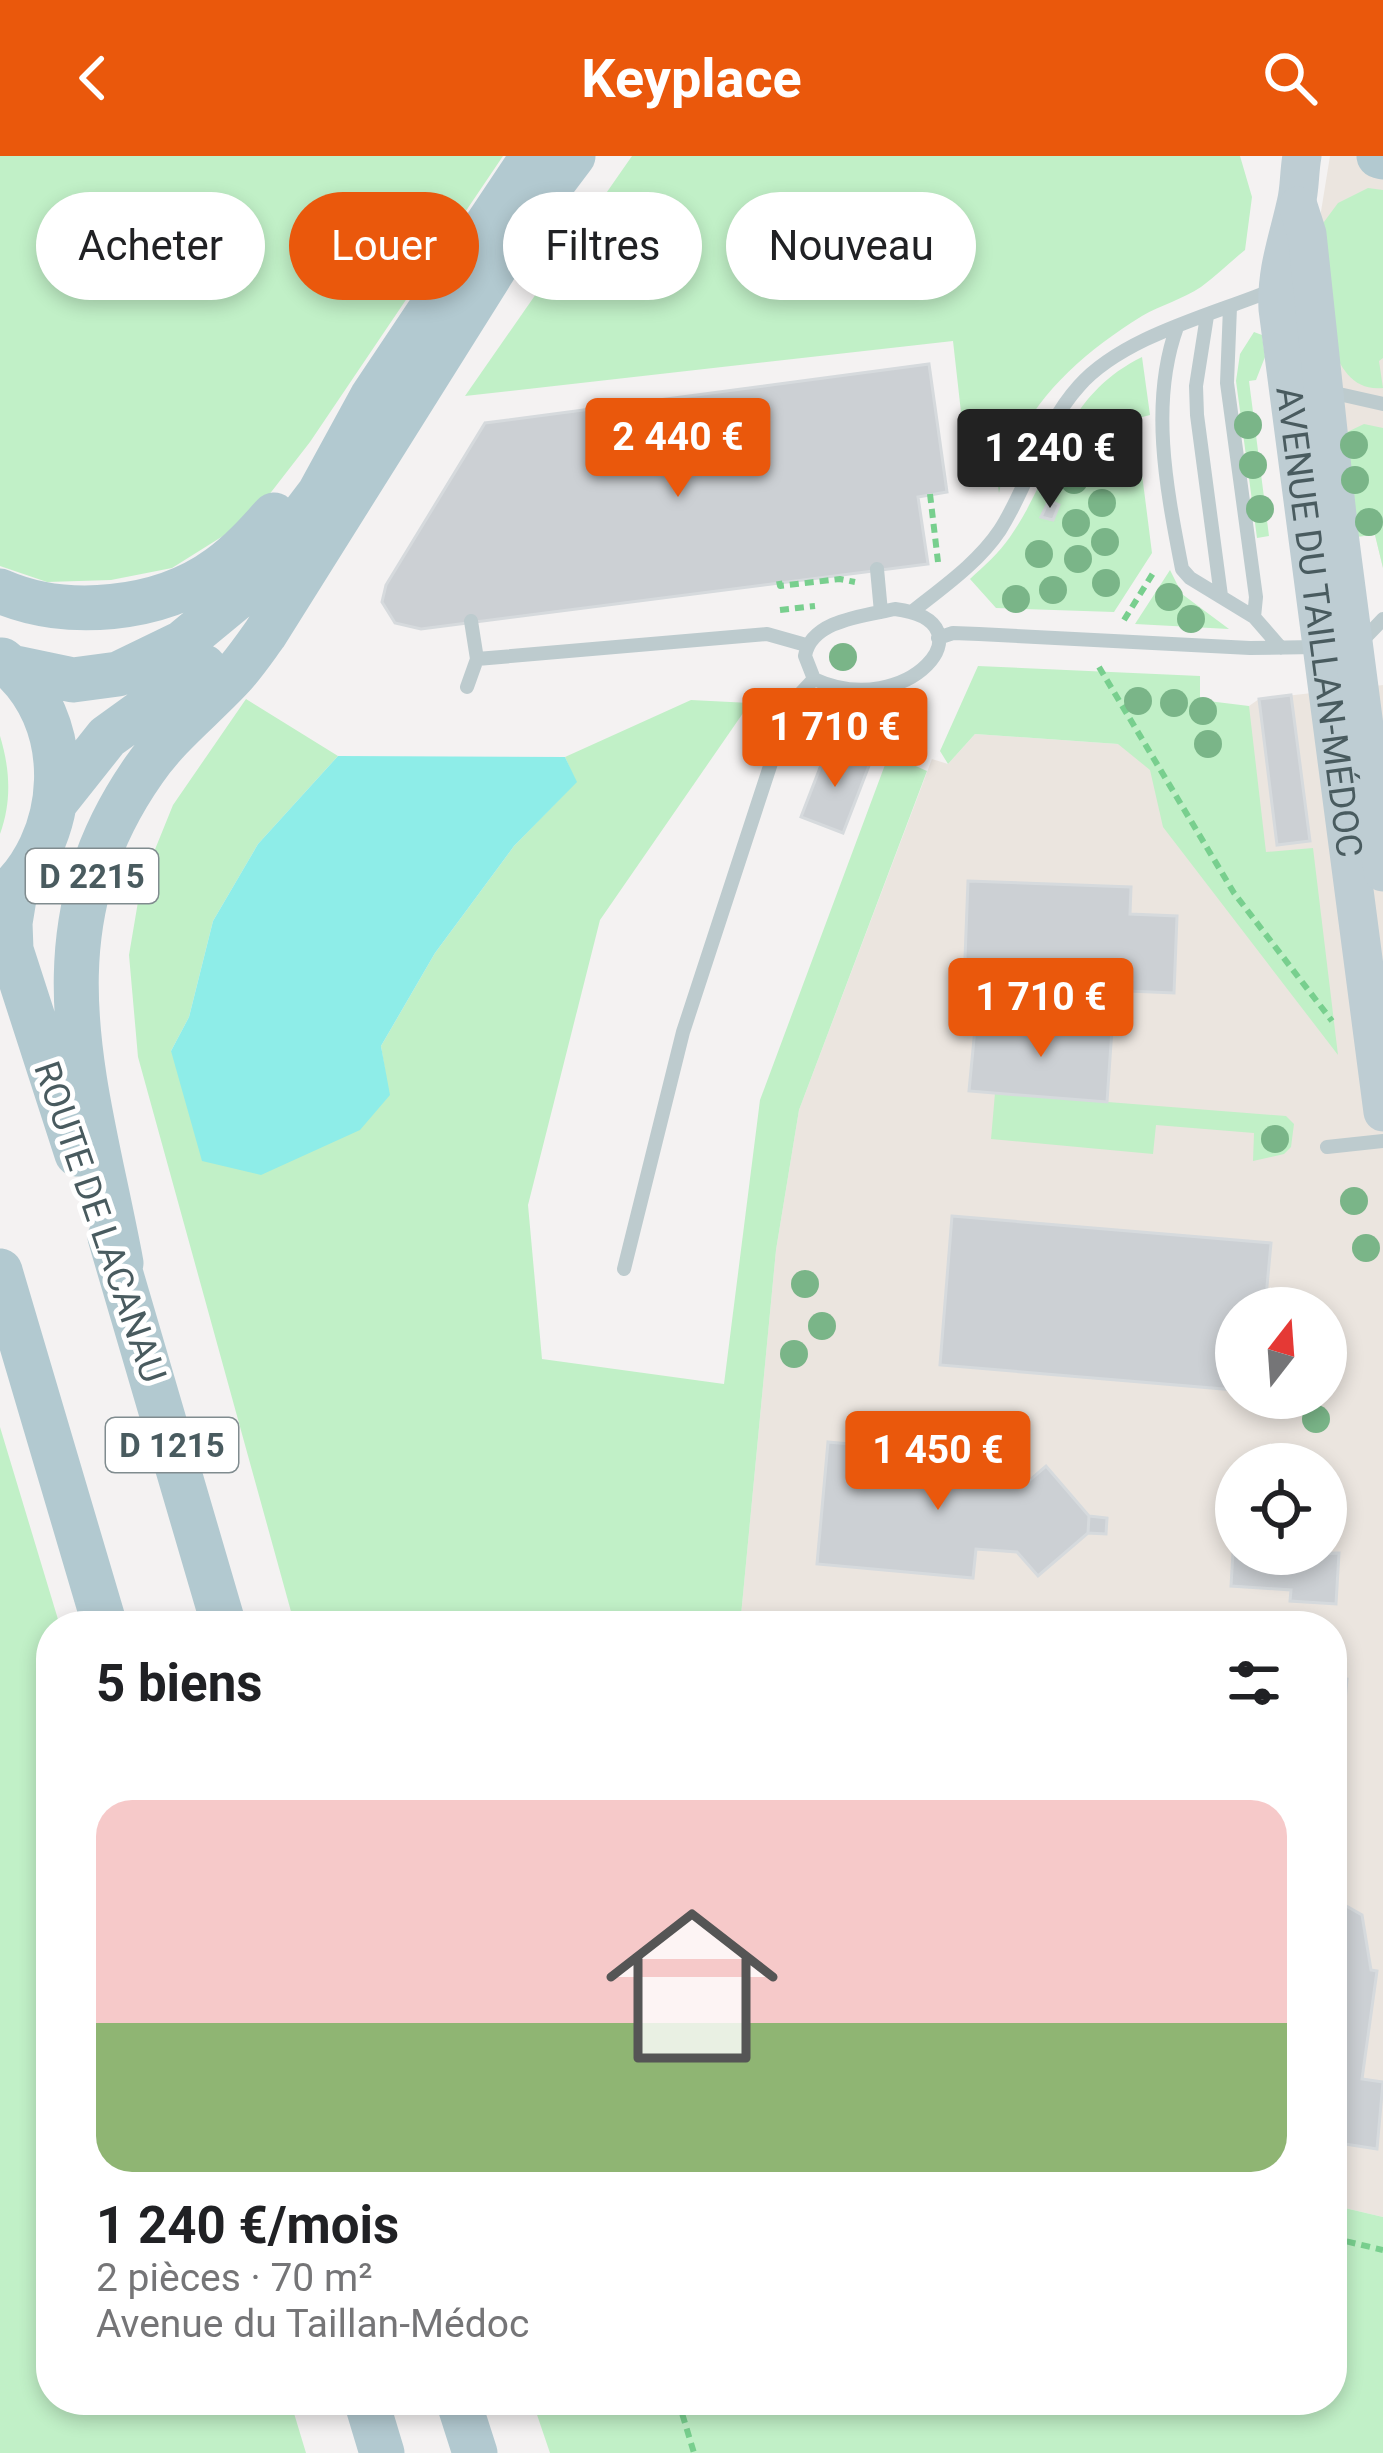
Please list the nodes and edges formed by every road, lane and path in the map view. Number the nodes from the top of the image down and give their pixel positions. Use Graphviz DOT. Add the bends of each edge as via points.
graph roads {
  1 [pos="532,156"];
  2 [pos="573,156"];
  3 [pos="1302,156"];
  4 [pos="1297,202"];
  5 [pos="1277,288"];
  6 [pos="1230,308"];
  7 [pos="1207,316"];
  8 [pos="1177,328"];
  9 [pos="1325,391"];
  10 [pos="371,397"];
  11 [pos="1383,404"];
  12 [pos="929,494"];
  13 [pos="1179,555"];
  14 [pos="316,557"];
  15 [pos="878,568"];
  16 [pos="840,579"];
  17 [pos="779,580"];
  18 [pos="949,582"];
  19 [pos="0,591"];
  20 [pos="1221,596"];
  21 [pos="913,611"];
  22 [pos="881,612"];
  23 [pos="1255,617"];
  24 [pos="471,621"];
  25 [pos="1123,621"];
  26 [pos="938,638"];
  27 [pos="1334,639"];
  28 [pos="806,645"];
  29 [pos="477,658"];
  30 [pos="5,663"];
  31 [pos="1099,666"];
  32 [pos="814,679"];
  33 [pos="467,687"];
  34 [pos="57,800"];
  35 [pos="1383,872"];
  36 [pos="8,893"];
  37 [pos="1346,1024"];
  38 [pos="1383,1112"];
  39 [pos="1383,1141"];
  40 [pos="1327,1147"];
  41 [pos="121,1263"];
  42 [pos="624,1269"];
  43 [pos="0,1271"];
  44 [pos="101,1611"];
  45 [pos="220,1611"];
  46 [pos="1347,2242"];
  47 [pos="1383,2250"];
  48 [pos="370,2415"];
  49 [pos="463,2415"];
  50 [pos="683,2415"];
  51 [pos="382,2453"];
  52 [pos="475,2453"];
  53 [pos="694,2453"];
  1 -- 10 [label="main road"];
  2 -- 14 [label="main road, D 2215" via="524,221"];
  3 -- 4 [label="street, AVENUE DU TAILLAN-MÉDOC"];
  4 -- 5 [label="street, AVENUE DU TAILLAN-MÉDOC"];
  4 -- 9 [label="street, AVENUE DU TAILLAN-MÉDOC"];
  5 -- 6 [label="lane"];
  5 -- 27 [label="street, AVENUE DU TAILLAN-MÉDOC" via="1285,388"];
  6 -- 7 [label="lane"];
  6 -- 23 [label="lane" via="1228,383"];
  7 -- 8 [label="lane"];
  7 -- 20 [label="lane" via="1196,415"];
  8 -- 13 [label="lane" via="1160,387"];
  8 -- 18 [label="lane" via="1110,358 1080,385 1047,431 1001,529"];
  9 -- 11 [label="lane"];
  9 -- 27 [label="street, AVENUE DU TAILLAN-MÉDOC"];
  10 -- 19 [label="main road" via="250,542 181,590 85,607"];
  10 -- 30 [label="main road" via="281,548 245,591 182,643 95,679 47,677"];
  12 -- 18 [label="path" via="939,570"];
  13 -- 20 [label="lane" via="1190,578"];
  13 -- 25 [label="path" via="1162,558"];
  14 -- 34 [label="main road, D 2215" via="212,661 107,737"];
  14 -- 41 [label="main road, D 2215" via="232,676 175,730 122,803 99,852 85,903 76,1039"];
  15 -- 22 [label="lane"];
  16 -- 17 [label="path" via="780,586"];
  18 -- 21 [label="lane"];
  20 -- 23 [label="lane"];
  21 -- 22 [label="lane"];
  21 -- 26 [label="lane"];
  22 -- 28 [label="lane" via="824,628"];
  23 -- 27 [label="lane"];
  24 -- 29 [label="lane"];
  26 -- 27 [label="lane"];
  26 -- 32 [label="lane" via="932,664 914,678 850,689"];
  27 -- 35 [label="street, AVENUE DU TAILLAN-MÉDOC"];
  27 -- 38 [label="street, AVENUE DU TAILLAN-MÉDOC"];
  28 -- 29 [label="lane" via="767,634"];
  28 -- 32 [label="lane"];
  29 -- 33 [label="lane"];
  30 -- 34 [label="main road" via="40,706 56,752"];
  31 -- 37 [label="path" via="1234,892 1324,1014"];
  32 -- 42 [label="lane" via="773,757 683,1032"];
  34 -- 36 [label="main road" via="44,846"];
  36 -- 41 [label="main road, ROUTE DE LACANAU / D 1215" via="19,982"];
  39 -- 40 [label="lane"];
  41 -- 45 [label="main road, ROUTE DE LACANAU / D 1215"];
  43 -- 44 [label="main road, D 1215"];
  46 -- 47 [label="path"];
  48 -- 51 [label="main road"];
  49 -- 52 [label="main road"];
  50 -- 53 [label="path"];
}
